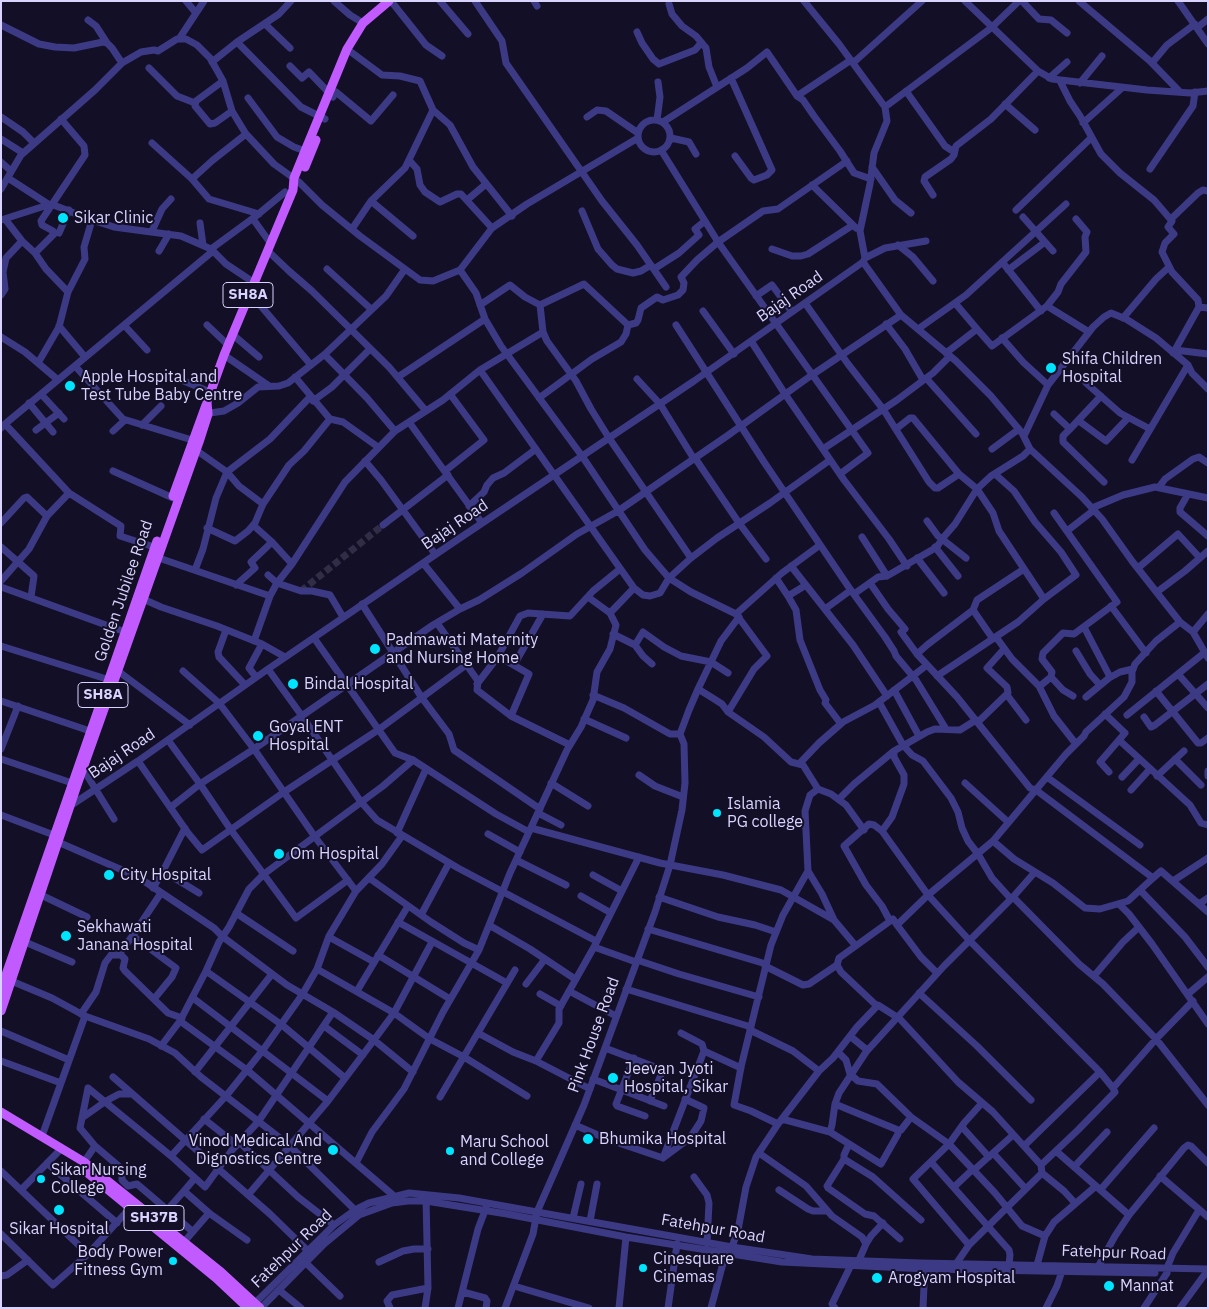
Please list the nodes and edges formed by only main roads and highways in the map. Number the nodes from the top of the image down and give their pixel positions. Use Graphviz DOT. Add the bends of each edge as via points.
graph roads {
  1 [pos="390,1"];
  2 [pos="354,37"];
  3 [pos="333,94"];
  4 [pos="205,414"];
  5 [pos="154,553"];
  6 [pos="128,633"];
  7 [pos="112,681"];
  8 [pos="67,807"];
  9 [pos="57,838"];
  10 [pos="9,980"];
  11 [pos="1,989"];
  12 [pos="1,1011"];
  13 [pos="1,1112"];
  14 [pos="1,1117"];
  15 [pos="255,1307"];
  1 -- 2 [label="main road, SH8A" via="363,23"];
  2 -- 3 [label="main road, SH8A"];
  2 -- 3 [label="main road, SH8A"];
  3 -- 4 [label="main road, SH8A" via="297,180 289,191 210,392"];
  4 -- 5 [label="main road, Golden Jubilee Road / SH8A" via="192,440"];
  4 -- 5 [label="main road, SH8A" via="196,450"];
  5 -- 6 [label="main road, Golden Jubilee Road / SH8A"];
  5 -- 6 [label="main road, SH8A" via="143,599"];
  6 -- 7 [label="main road, Golden Jubilee Road / SH8A"];
  6 -- 7 [label="main road, SH8A" via="118,671"];
  7 -- 8 [label="main road, SH8A"];
  7 -- 8 [label="main road, Golden Jubilee Road / SH8A" via="90,731"];
  8 -- 9 [label="main road, SH8A"];
  9 -- 10 [label="main road, SH8A"];
  9 -- 10 [label="main road, SH8A" via="41,895"];
  10 -- 11 [label="main road, SH8A"];
  10 -- 12 [label="main road, SH8A"];
  13 -- 15 [label="main road, SH37B" via="84,1162 184,1242"];
  14 -- 15 [label="main road, SH37B" via="72,1160"];
}
